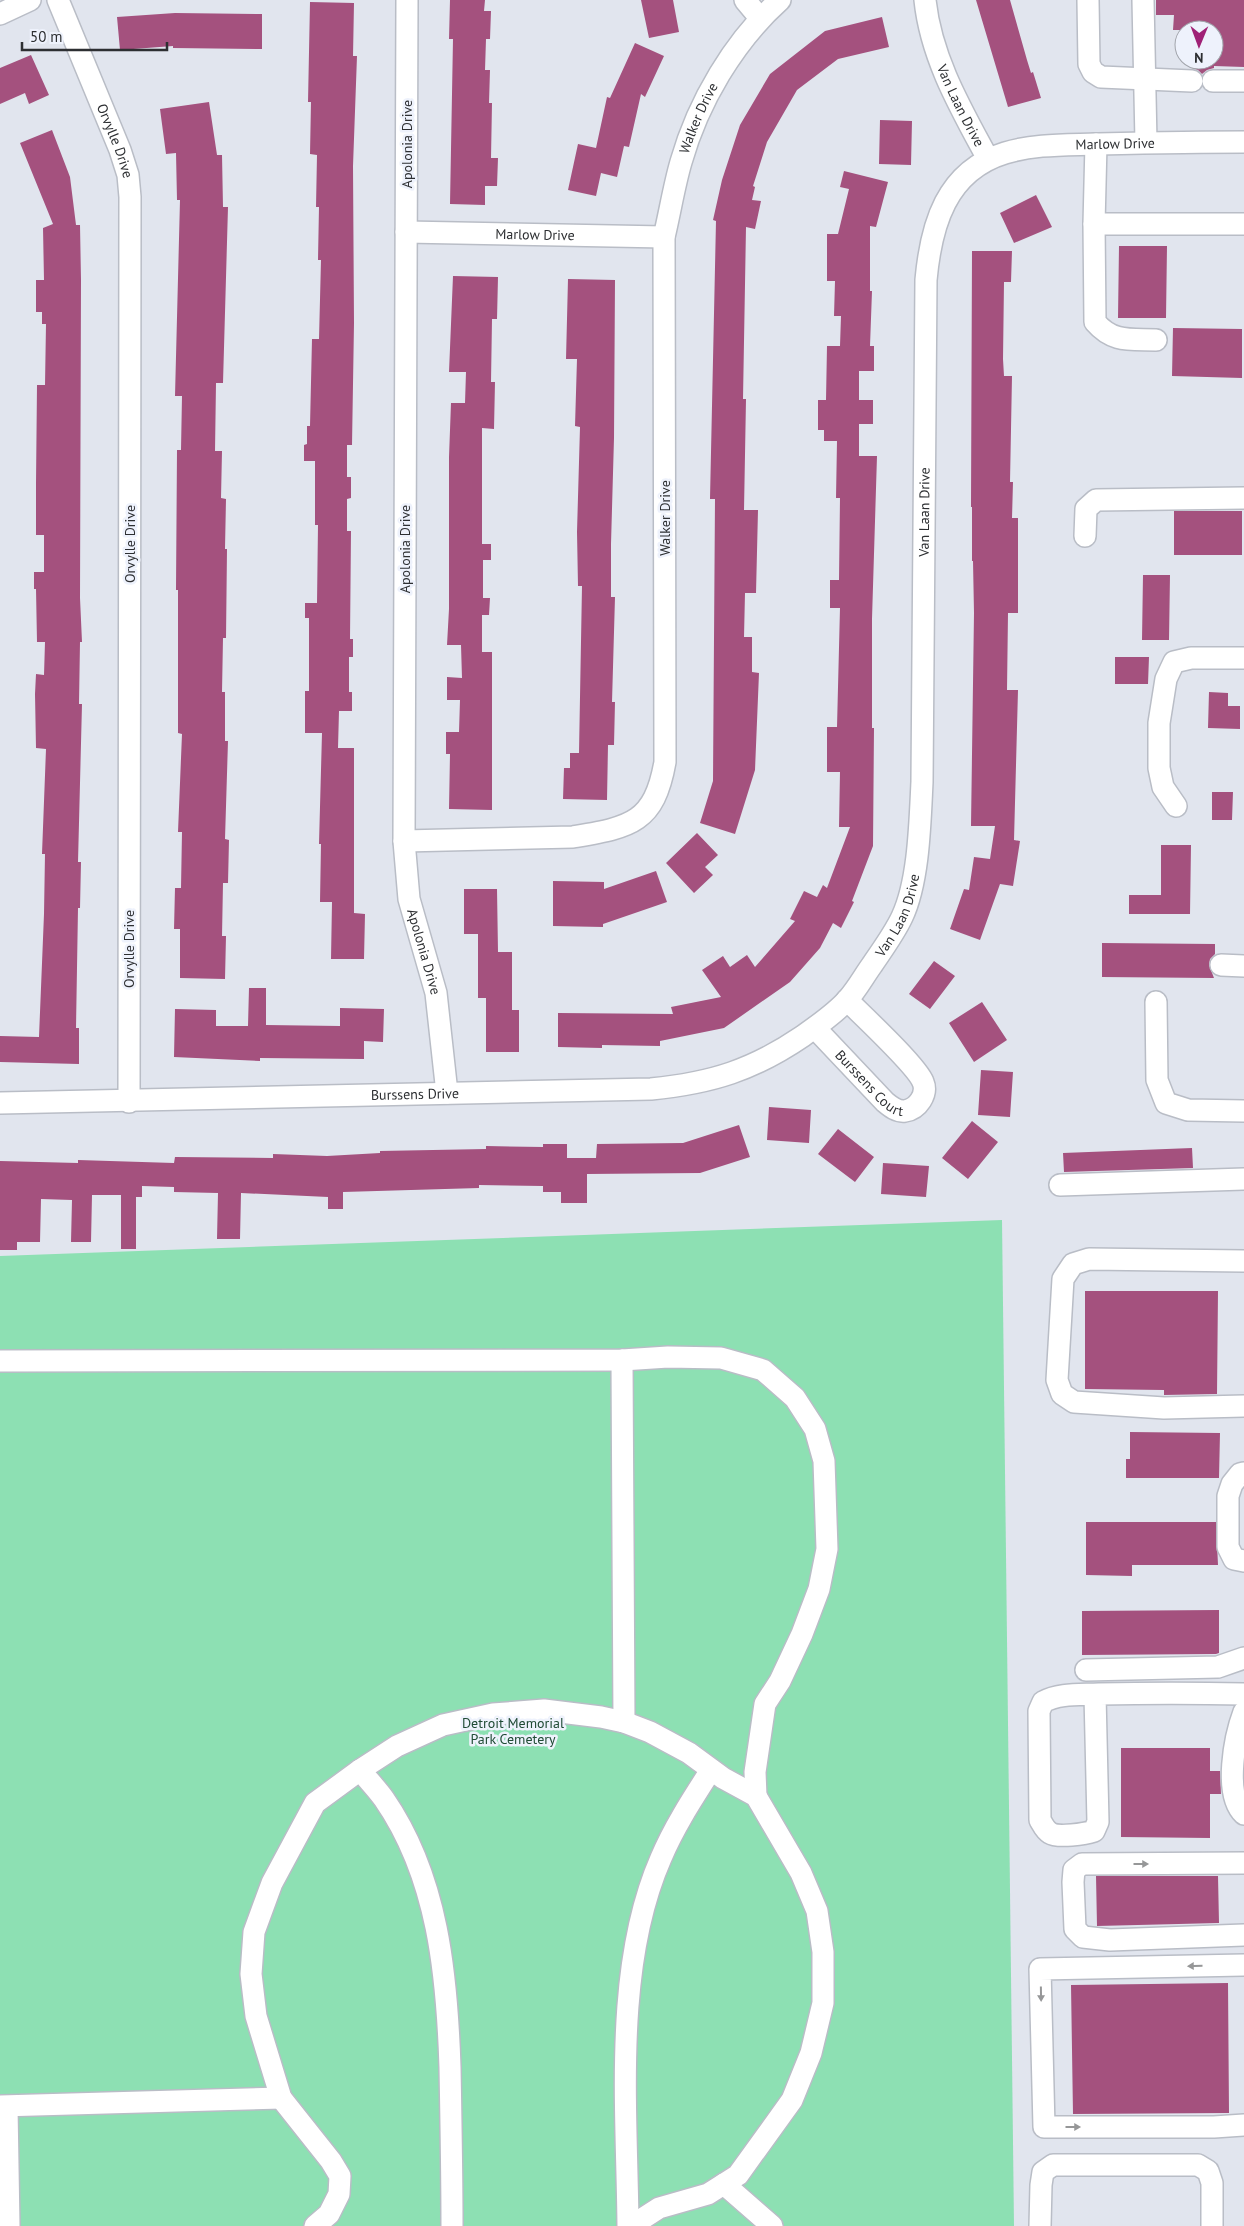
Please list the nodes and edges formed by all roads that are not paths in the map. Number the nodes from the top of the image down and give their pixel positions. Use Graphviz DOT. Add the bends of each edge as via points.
graph roads {
  1 [pos="30,0"];
  2 [pos="58,0"];
  3 [pos="407,0"];
  4 [pos="745,0"];
  5 [pos="780,0"];
  6 [pos="925,0"];
  7 [pos="1088,0"];
  8 [pos="1143,0"];
  9 [pos="0,14"];
  10 [pos="760,18"];
  11 [pos="1146,80"];
  12 [pos="1192,81"];
  13 [pos="1244,81"];
  14 [pos="1213,82"];
  15 [pos="1146,142"];
  16 [pos="1244,142"];
  17 [pos="1096,144"];
  18 [pos="988,159"];
  19 [pos="1094,224"];
  20 [pos="1244,224"];
  21 [pos="406,232"];
  22 [pos="664,237"];
  23 [pos="1156,340"];
  24 [pos="1244,498"];
  25 [pos="1086,536"];
  26 [pos="1244,658"];
  27 [pos="1176,806"];
  28 [pos="404,841"];
  29 [pos="1220,965"];
  30 [pos="1244,966"];
  31 [pos="847,1000"];
  32 [pos="1156,1002"];
  33 [pos="815,1028"];
  34 [pos="447,1093"];
  35 [pos="129,1102"];
  36 [pos="0,1104"];
  37 [pos="1244,1111"];
  38 [pos="1244,1180"];
  39 [pos="1060,1185"];
  40 [pos="1244,1261"];
  41 [pos="622,1360"];
  42 [pos="0,1361"];
  43 [pos="1244,1406"];
  44 [pos="1244,1473"];
  45 [pos="1244,1561"];
  46 [pos="1244,1658"];
  47 [pos="1086,1670"];
  48 [pos="1244,1694"];
  49 [pos="1096,1695"];
  50 [pos="1244,1712"];
  51 [pos="624,1722"];
  52 [pos="360,1770"];
  53 [pos="712,1770"];
  54 [pos="756,1796"];
  55 [pos="1244,1814"];
  56 [pos="1244,1863"];
  57 [pos="1244,1935"];
  58 [pos="1244,1965"];
  59 [pos="281,2098"];
  60 [pos="4,2106"];
  61 [pos="1244,2125"];
  62 [pos="724,2184"];
  63 [pos="9,2226"];
  64 [pos="315,2226"];
  65 [pos="452,2226"];
  66 [pos="628,2226"];
  67 [pos="631,2226"];
  68 [pos="772,2226"];
  69 [pos="1040,2226"];
  70 [pos="1212,2226"];
  1 -- 9 [label="street"];
  2 -- 35 [label="street, Orvylle Drive" via="120,150 128,175 130,197"];
  3 -- 21 [label="street, Apolonia Drive"];
  4 -- 10 [label="street"];
  5 -- 10 [label="street"];
  6 -- 18 [label="street, Van Laan Drive" via="927,20 951,90"];
  7 -- 11 [label="street" via="1089,64 1093,72 1101,77"];
  8 -- 11 [label="street"];
  10 -- 22 [label="street, Walker Drive" via="717,78 698,116 682,161"];
  11 -- 12 [label="street"];
  11 -- 15 [label="street"];
  13 -- 14 [label="street"];
  15 -- 16 [label="street, Marlow Drive"];
  15 -- 17 [label="street, Marlow Drive"];
  17 -- 18 [label="street, Marlow Drive" via="1026,149"];
  17 -- 19 [label="street"];
  18 -- 31 [label="street, Van Laan Drive" via="953,190 938,214 928,260 922,782 918,844 902,916"];
  19 -- 20 [label="street"];
  19 -- 23 [label="street" via="1095,322 1105,334 1118,338"];
  21 -- 22 [label="street, Marlow Drive"];
  21 -- 28 [label="street, Apolonia Drive"];
  22 -- 28 [label="street, Walker Drive" via="665,762 660,787 642,816 600,832 573,836"];
  24 -- 25 [label="street" via="1096,500 1086,509"];
  26 -- 27 [label="street" via="1191,658 1174,662 1166,679 1159,723 1158,768 1163,787"];
  28 -- 34 [label="street, Apolonia Drive" via="409,899 436,993"];
  29 -- 30 [label="street"];
  31 -- 33 [label="street, Van Laan Drive"];
  31 -- 33 [label="street, Burssens Court" via="923,1081 922,1099 916,1106 906,1111 895,1110"];
  32 -- 37 [label="street" via="1157,1080 1166,1103 1188,1110"];
  33 -- 34 [label="street, Burssens Drive" via="774,1056 728,1075 689,1085 651,1089"];
  34 -- 35 [label="street, Burssens Drive"];
  35 -- 36 [label="street, Burssens Drive"];
  38 -- 39 [label="street"];
  40 -- 43 [label="street" via="1089,1259 1073,1264 1063,1279 1057,1380 1062,1394 1074,1402 1164,1408"];
  41 -- 42 [label="street"];
  41 -- 51 [label="street"];
  41 -- 54 [label="street" via="721,1358 763,1370 795,1398 815,1428 824,1461 827,1549 819,1589 802,1634 780,1681 765,1704 755,1772"];
  44 -- 45 [label="street" via="1232,1484 1228,1496 1228,1547 1234,1559"];
  46 -- 47 [label="street" via="1218,1667"];
  48 -- 49 [label="street"];
  49 -- 49 [label="street" via="1053,1696 1043,1702 1040,1711 1040,1820 1052,1834 1085,1834 1094,1831 1098,1822"];
  50 -- 55 [label="street" via="1234,1745 1233,1765 1235,1798"];
  51 -- 52 [label="street" via="601,1716 544,1710 493,1714 443,1725 398,1746"];
  51 -- 53 [label="street" via="650,1732"];
  52 -- 59 [label="street" via="315,1803 272,1883 254,1932 251,1974 256,2016"];
  52 -- 65 [label="street" via="384,1800 402,1831 419,1869 434,1916 449,2014"];
  53 -- 54 [label="street"];
  53 -- 66 [label="street" via="682,1815 660,1859 632,1963 626,2068"];
  54 -- 62 [label="street" via="801,1874 817,1911 823,1952 823,2003 811,2053 792,2100 738,2175"];
  57 -- 56 [label="street, one-way" via="1110,1940 1083,1937 1075,1929 1073,1882 1074,1870 1082,1864"];
  58 -- 61 [label="street, one-way" via="1040,1969 1044,2127"];
  59 -- 60 [label="street"];
  59 -- 64 [label="street" via="332,2161 340,2176 339,2194 329,2214"];
  60 -- 63 [label="street"];
  62 -- 67 [label="street" via="708,2194 659,2208"];
  62 -- 68 [label="street"];
  69 -- 70 [label="street" via="1043,2172 1053,2165 1198,2165 1208,2171 1212,2183"];
}
